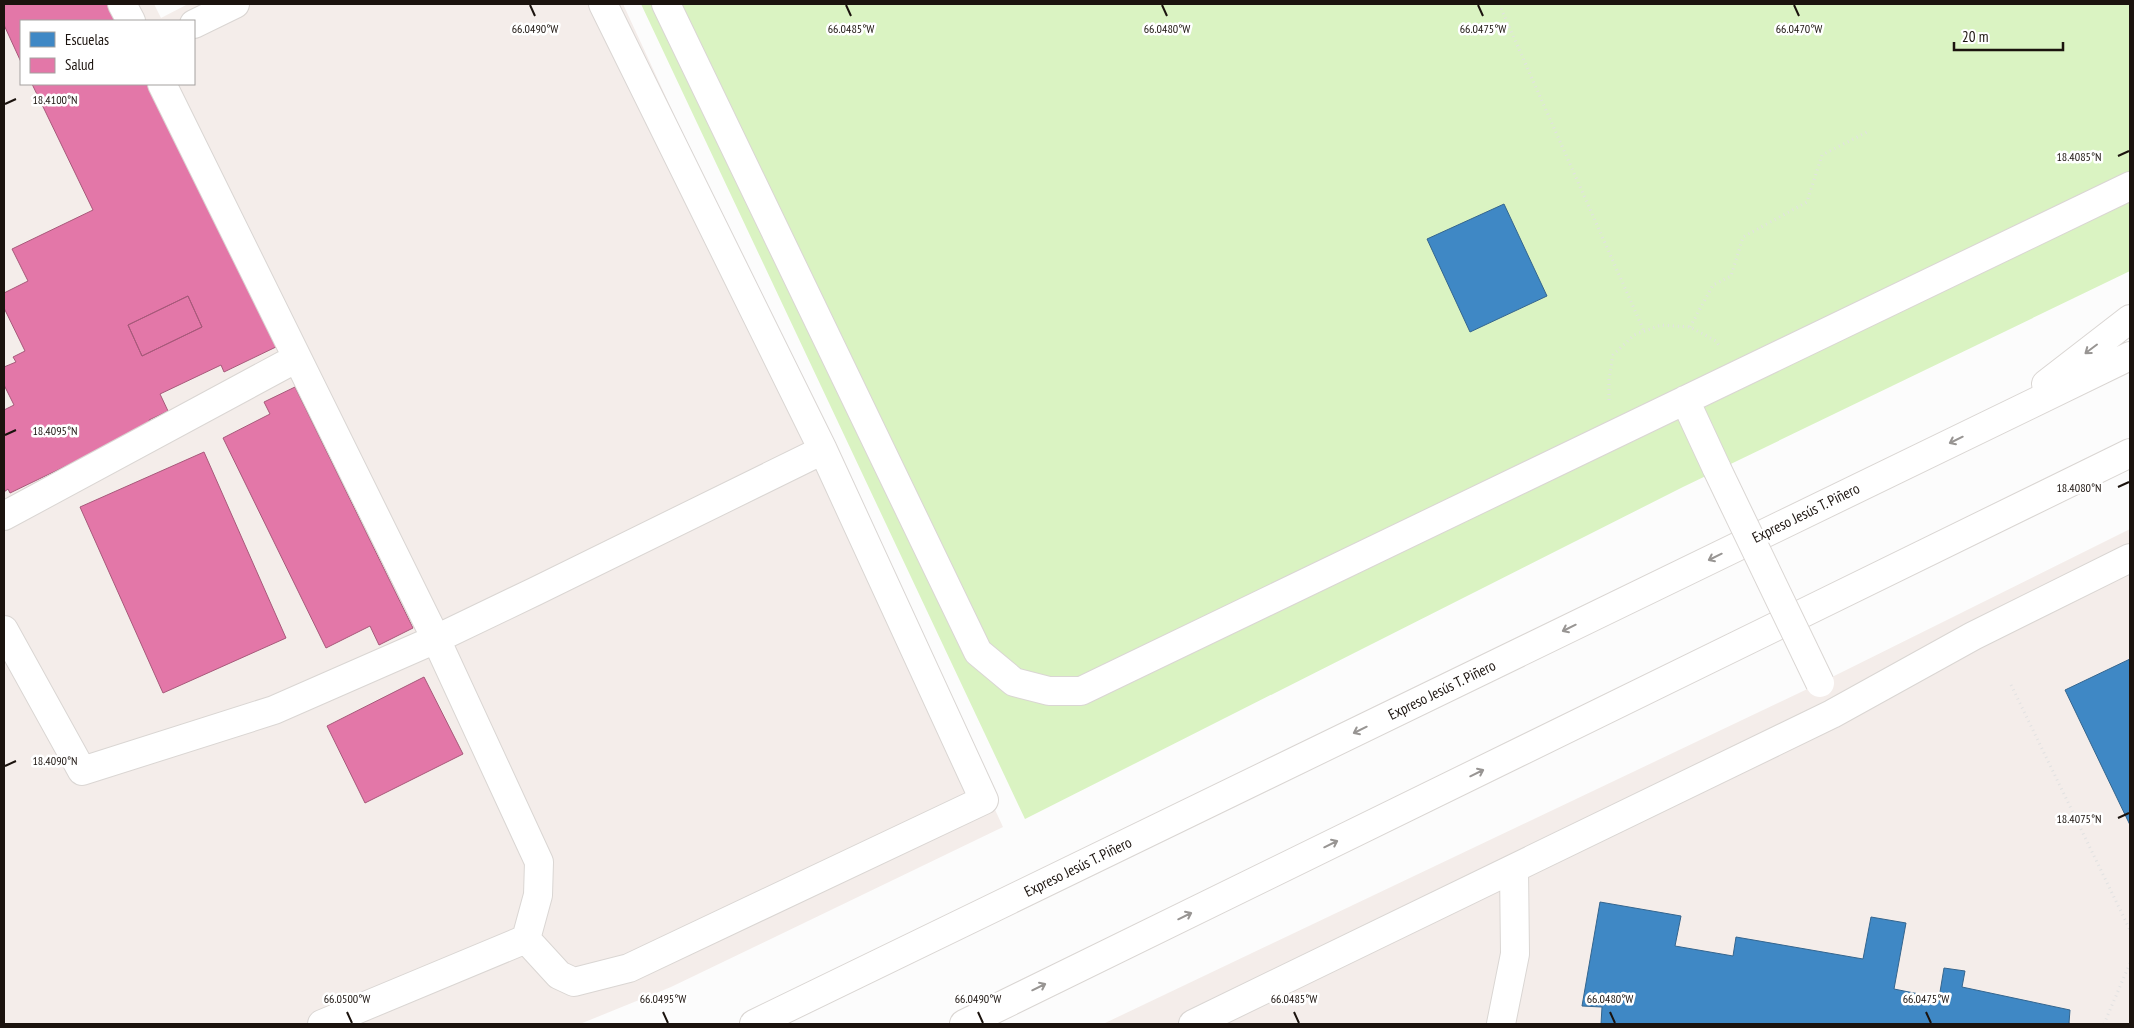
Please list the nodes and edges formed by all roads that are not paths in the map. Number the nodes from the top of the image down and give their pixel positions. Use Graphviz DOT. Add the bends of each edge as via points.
graph roads {
  1 [pos="122,4"];
  2 [pos="235,4"];
  3 [pos="602,4"];
  4 [pos="666,4"];
  5 [pos="130,20"];
  6 [pos="195,24"];
  7 [pos="162,85"];
  8 [pos="2130,186"];
  9 [pos="2130,320"];
  10 [pos="2130,356"];
  11 [pos="297,358"];
  12 [pos="1685,400"];
  13 [pos="2000,419"];
  14 [pos="823,450"];
  15 [pos="2130,453"];
  16 [pos="4,516"];
  17 [pos="2130,558"];
  18 [pos="4,630"];
  19 [pos="436,638"];
  20 [pos="1832,714"];
  21 [pos="1514,869"];
  22 [pos="526,939"];
  23 [pos="322,1024"];
  24 [pos="754,1024"];
  25 [pos="964,1024"];
  26 [pos="1192,1024"];
  27 [pos="1501,1024"];
  1 -- 5 [label="main road"];
  2 -- 6 [label="main road"];
  3 -- 14 [label="main road"];
  4 -- 12 [label="main road" via="978,652 1014,682 1049,691 1081,691"];
  7 -- 11 [label="main road"];
  8 -- 12 [label="main road"];
  9 -- 13 [label="main road, one-way"];
  10 -- 13 [label="main road, Expreso Jesús T. Piñero"];
  11 -- 16 [label="main road"];
  11 -- 19 [label="main road"];
  12 -- 20 [label="main road, bridge"];
  13 -- 24 [label="main road, Expreso Jesús T. Piñero, one-way"];
  14 -- 19 [label="main road"];
  14 -- 22 [label="main road" via="984,800 629,968 574,982 559,975"];
  25 -- 15 [label="main road, one-way"];
  17 -- 20 [label="main road" via="1974,636"];
  18 -- 19 [label="main road" via="82,771 274,710"];
  19 -- 22 [label="main road" via="539,862 538,895"];
  20 -- 21 [label="main road"];
  21 -- 26 [label="main road"];
  21 -- 27 [label="main road" via="1515,954"];
  22 -- 23 [label="main road"];
}
